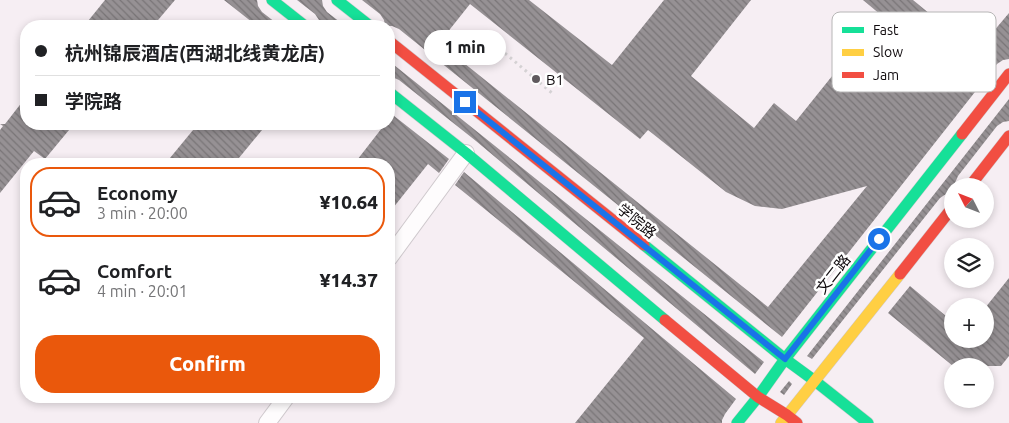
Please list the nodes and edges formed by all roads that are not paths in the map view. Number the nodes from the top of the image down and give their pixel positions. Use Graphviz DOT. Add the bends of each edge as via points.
graph roads {
  1 [pos="272,0"];
  2 [pos="338,0"];
  3 [pos="297,20"];
  4 [pos="363,20"];
  5 [pos="395,46"];
  6 [pos="1009,74"];
  7 [pos="996,91"];
  8 [pos="995,92"];
  9 [pos="395,97"];
  10 [pos="1009,136"];
  11 [pos="466,153"];
  12 [pos="976,178"];
  13 [pos="944,218"];
  14 [pos="395,250"];
  15 [pos="785,359"];
  16 [pos="815,381"];
  17 [pos="758,397"];
  18 [pos="282,403"];
  19 [pos="784,419"];
  20 [pos="268,423"];
  21 [pos="737,423"];
  22 [pos="797,423"];
  23 [pos="868,423"];
  1 -- 3 [label="main road"];
  2 -- 4 [label="main road"];
  5 -- 15 [label="main road, 学院路"];
  6 -- 7 [label="main road, 文二路"];
  8 -- 15 [label="main road, 文二路"];
  9 -- 11 [label="main road"];
  10 -- 12 [label="main road"];
  11 -- 14 [label="lane"];
  11 -- 17 [label="main road"];
  13 -- 16 [label="main road"];
  15 -- 16 [label="main road, 学院路"];
  15 -- 17 [label="main road, 文二路"];
  16 -- 19 [label="main road"];
  16 -- 23 [label="main road, 学院路"];
  17 -- 19 [label="main road"];
  17 -- 21 [label="main road, 文二路"];
  18 -- 20 [label="lane"];
  19 -- 22 [label="main road"];
}
